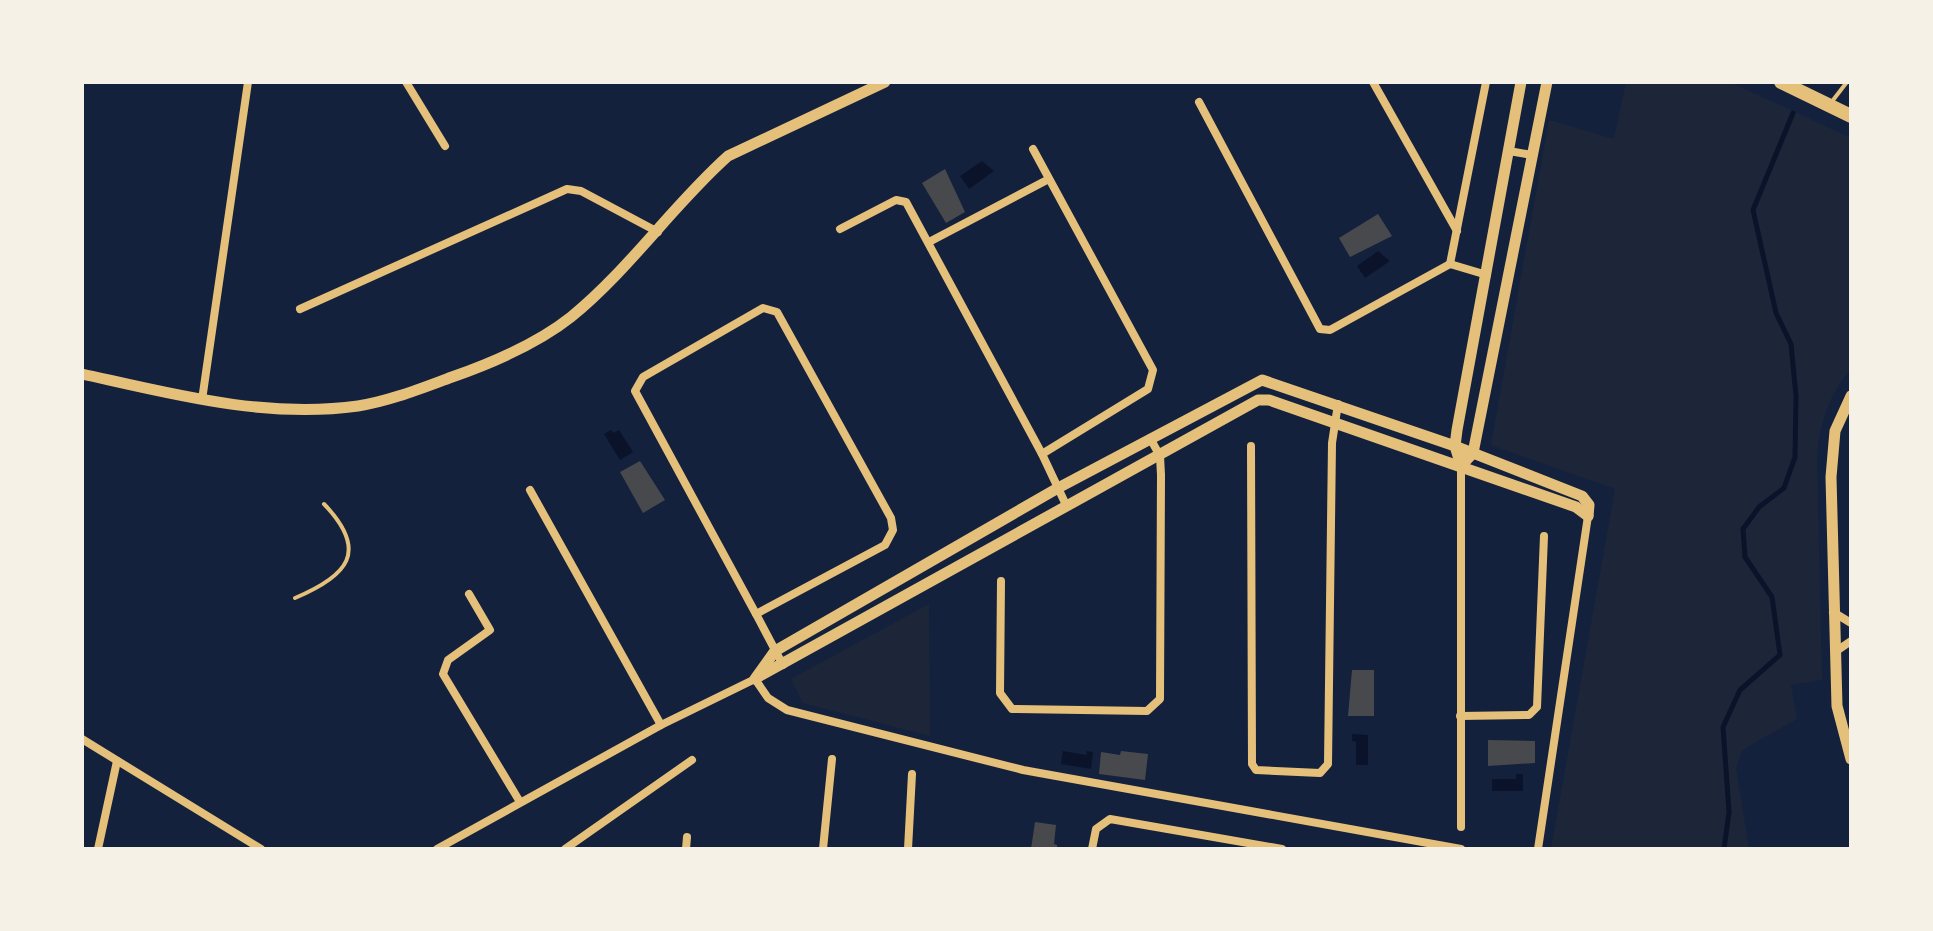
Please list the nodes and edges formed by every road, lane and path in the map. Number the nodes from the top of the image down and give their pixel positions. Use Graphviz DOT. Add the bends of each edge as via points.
graph roads {
  1 [pos="248,82"];
  2 [pos="406,82"];
  3 [pos="885,82"];
  4 [pos="1373,82"];
  5 [pos="1486,82"];
  6 [pos="1521,82"];
  7 [pos="1547,82"];
  8 [pos="1781,82"];
  9 [pos="1847,82"];
  10 [pos="1199,102"];
  11 [pos="1829,106"];
  12 [pos="1851,108"];
  13 [pos="1851,116"];
  14 [pos="445,146"];
  15 [pos="1033,149"];
  16 [pos="1509,151"];
  17 [pos="1532,155"];
  18 [pos="1047,180"];
  19 [pos="840,229"];
  20 [pos="658,232"];
  21 [pos="1458,232"];
  22 [pos="929,242"];
  23 [pos="1450,264"];
  24 [pos="1487,275"];
  25 [pos="300,309"];
  26 [pos="82,374"];
  27 [pos="1851,396"];
  28 [pos="202,400"];
  29 [pos="1338,404"];
  30 [pos="1334,423"];
  31 [pos="1150,438"];
  32 [pos="1251,446"];
  33 [pos="1455,446"];
  34 [pos="1473,453"];
  35 [pos="1042,454"];
  36 [pos="1160,456"];
  37 [pos="1461,466"];
  38 [pos="1058,488"];
  39 [pos="530,490"];
  40 [pos="324,504"];
  41 [pos="1067,507"];
  42 [pos="1588,516"];
  43 [pos="1544,536"];
  44 [pos="1001,581"];
  45 [pos="469,594"];
  46 [pos="295,598"];
  47 [pos="1833,612"];
  48 [pos="756,614"];
  49 [pos="1851,623"];
  50 [pos="1851,641"];
  51 [pos="775,651"];
  52 [pos="1835,652"];
  53 [pos="783,665"];
  54 [pos="755,679"];
  55 [pos="1460,716"];
  56 [pos="661,725"];
  57 [pos="82,739"];
  58 [pos="832,759"];
  59 [pos="1851,759"];
  60 [pos="692,760"];
  61 [pos="117,761"];
  62 [pos="912,774"];
  63 [pos="520,802"];
  64 [pos="1461,827"];
  65 [pos="687,837"];
  66 [pos="1428,846"];
  67 [pos="98,849"];
  68 [pos="261,849"];
  69 [pos="437,849"];
  70 [pos="565,849"];
  71 [pos="686,849"];
  72 [pos="823,849"];
  73 [pos="908,849"];
  74 [pos="1092,849"];
  75 [pos="1282,849"];
  76 [pos="1461,849"];
  77 [pos="1538,849"];
  1 -- 28 [label="street"];
  2 -- 14 [label="street"];
  3 -- 20 [label="street" via="728,156"];
  4 -- 21 [label="street"];
  5 -- 21 [label="street"];
  6 -- 16 [label="street"];
  7 -- 17 [label="street"];
  8 -- 11 [label="main road"];
  9 -- 11 [label="lane"];
  10 -- 23 [label="street" via="1320,329 1330,330"];
  11 -- 12 [label="main road"];
  11 -- 13 [label="main road"];
  15 -- 18 [label="street"];
  16 -- 17 [label="street"];
  16 -- 24 [label="street"];
  17 -- 34 [label="street"];
  18 -- 22 [label="street"];
  18 -- 35 [label="street" via="1154,378 1148,389"];
  19 -- 22 [label="street" via="901,199"];
  20 -- 25 [label="street" via="581,191 567,189"];
  20 -- 28 [label="street" via="568,319 468,372 360,405 282,408"];
  21 -- 23 [label="street"];
  22 -- 35 [label="street"];
  23 -- 24 [label="street"];
  24 -- 33 [label="street"];
  26 -- 28 [label="street"];
  27 -- 47 [label="street" via="1835,431 1832,462"];
  29 -- 30 [label="street"];
  29 -- 31 [label="street" via="1262,380"];
  29 -- 33 [label="street"];
  30 -- 32 [label="street" via="1328,764 1320,773 1265,772 1252,764"];
  30 -- 36 [label="street" via="1258,400"];
  30 -- 37 [label="street"];
  31 -- 36 [label="street"];
  31 -- 38 [label="street"];
  33 -- 34 [label="street"];
  33 -- 37 [label="street"];
  34 -- 37 [label="street"];
  34 -- 42 [label="street" via="1582,496 1589,505"];
  35 -- 38 [label="street"];
  36 -- 41 [label="street"];
  36 -- 44 [label="street" via="1160,699 1155,706 1147,711 1012,709 1004,703"];
  37 -- 42 [label="street"];
  37 -- 55 [label="street"];
  38 -- 41 [label="street"];
  38 -- 51 [label="street"];
  39 -- 56 [label="street"];
  40 -- 46 [label="lane" via="345,526 345,566 327,584"];
  41 -- 53 [label="street"];
  42 -- 77 [label="street"];
  43 -- 55 [label="street" via="1537,707 1529,715"];
  45 -- 63 [label="street" via="490,630 448,660 443,674"];
  47 -- 49 [label="street"];
  47 -- 52 [label="street"];
  48 -- 48 [label="street" via="885,545 893,530 777,312 769,307 643,377 635,391"];
  48 -- 51 [label="street"];
  50 -- 52 [label="street"];
  51 -- 53 [label="street"];
  51 -- 54 [label="street"];
  52 -- 59 [label="street" via="1837,706"];
  53 -- 54 [label="street"];
  54 -- 56 [label="street"];
  54 -- 66 [label="street" via="768,698 787,710 1023,770"];
  55 -- 64 [label="street"];
  56 -- 63 [label="street"];
  57 -- 61 [label="street"];
  58 -- 72 [label="street"];
  60 -- 70 [label="street"];
  61 -- 67 [label="street"];
  61 -- 68 [label="street"];
  62 -- 73 [label="street"];
  63 -- 69 [label="street"];
  65 -- 71 [label="street"];
  66 -- 76 [label="street"];
  74 -- 75 [label="street" via="1096,829 1110,819"];
}
